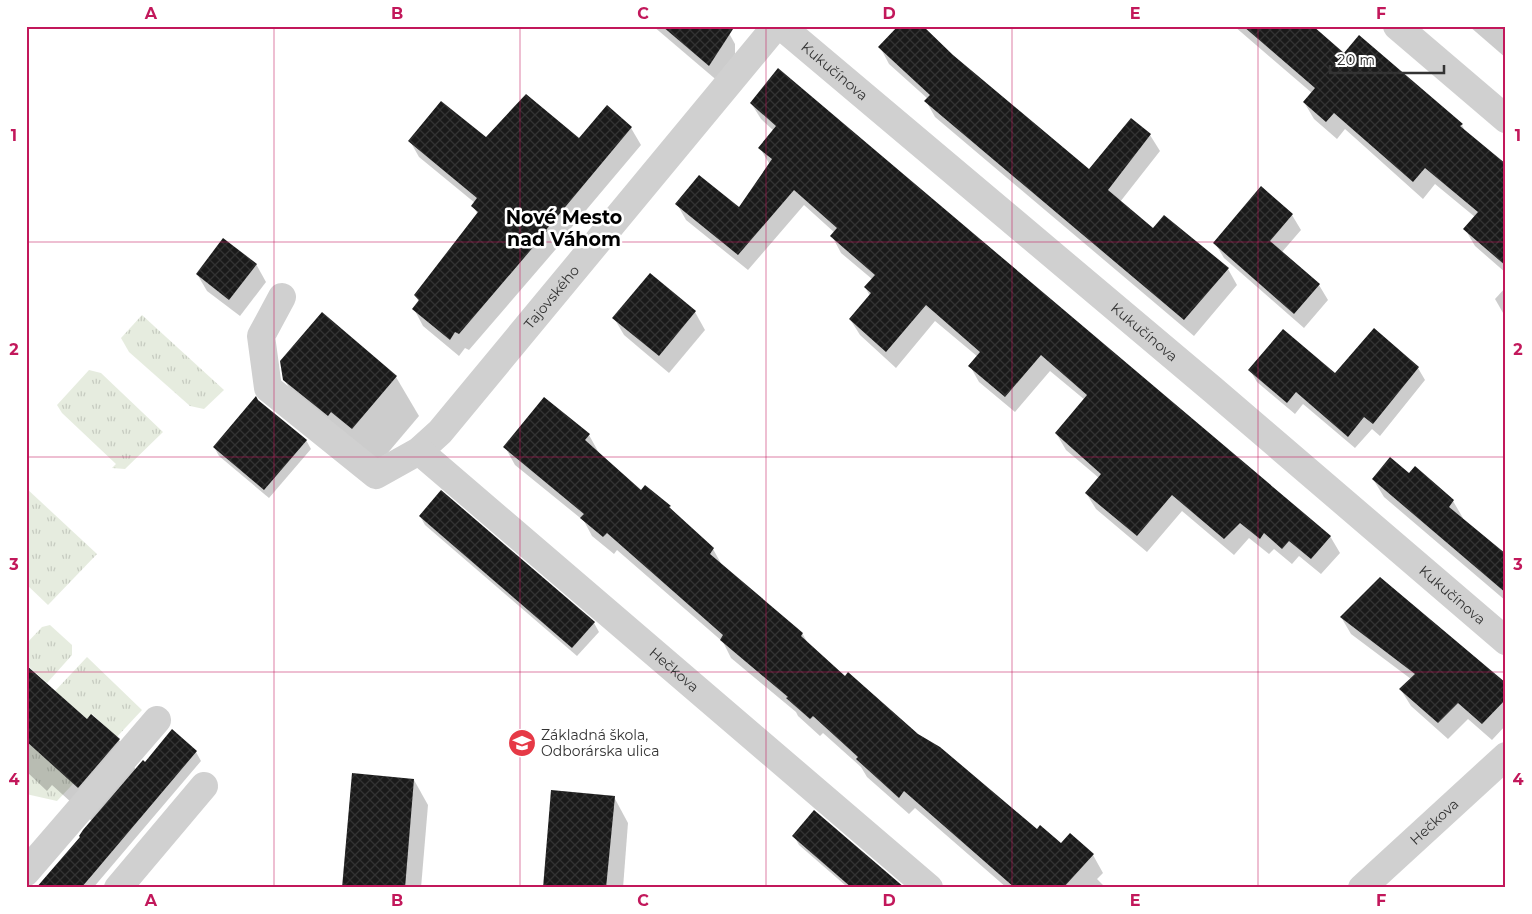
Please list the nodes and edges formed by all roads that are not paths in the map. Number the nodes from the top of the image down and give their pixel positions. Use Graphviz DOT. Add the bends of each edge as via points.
graph roads {
  1 [pos="776,26"];
  2 [pos="781,26"];
  3 [pos="1397,26"];
  4 [pos="1506,119"];
  5 [pos="282,297"];
  6 [pos="420,451"];
  7 [pos="1506,641"];
  8 [pos="157,720"];
  9 [pos="1506,756"];
  10 [pos="204,786"];
  11 [pos="26,872"];
  12 [pos="118,888"];
  13 [pos="929,888"];
  14 [pos="1362,888"];
  1 -- 6 [label="street, Tajovského" via="440,432"];
  2 -- 7 [label="street, Kukučínova"];
  3 -- 4 [label="street"];
  5 -- 6 [label="street, Tajovského" via="261,336 268,388 376,476"];
  6 -- 13 [label="street, Hečkova"];
  8 -- 11 [label="street"];
  9 -- 14 [label="street, Hečkova"];
  10 -- 12 [label="street"];
}
